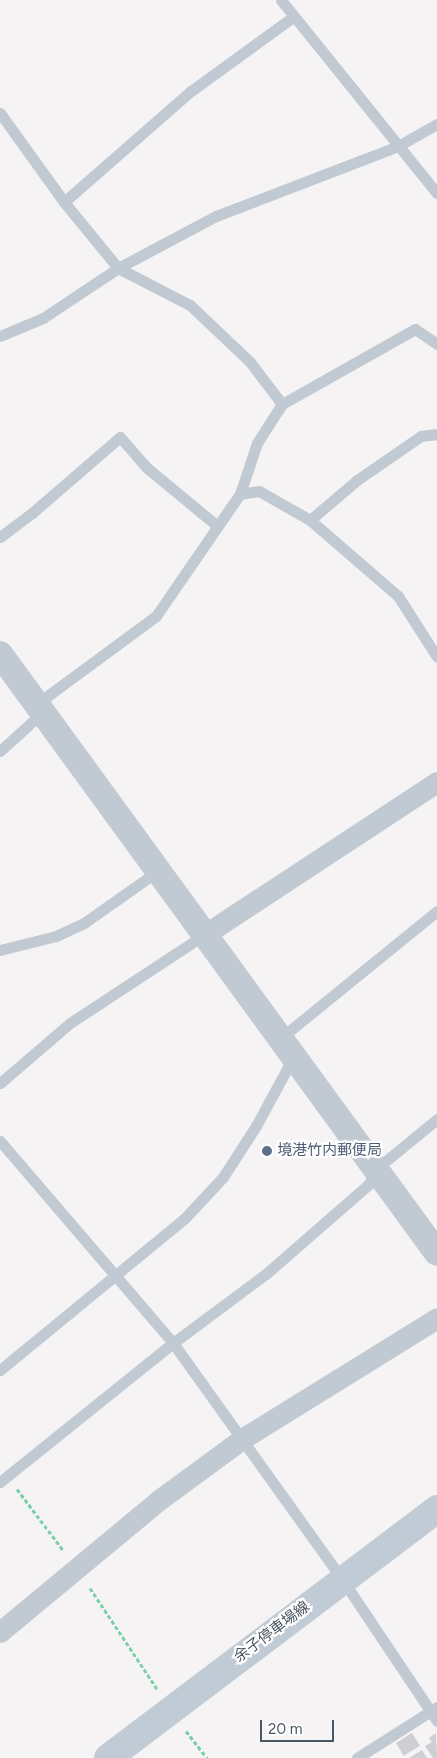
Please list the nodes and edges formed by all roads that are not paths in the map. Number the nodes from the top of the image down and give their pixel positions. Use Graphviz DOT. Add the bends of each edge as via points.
graph roads {
  1 [pos="281,0"];
  2 [pos="293,17"];
  3 [pos="0,114"];
  4 [pos="437,124"];
  5 [pos="398,146"];
  6 [pos="437,193"];
  7 [pos="64,202"];
  8 [pos="118,268"];
  9 [pos="0,336"];
  10 [pos="437,344"];
  11 [pos="282,404"];
  12 [pos="437,434"];
  13 [pos="240,494"];
  14 [pos="310,520"];
  15 [pos="216,525"];
  16 [pos="0,537"];
  17 [pos="0,654"];
  18 [pos="437,657"];
  19 [pos="41,707"];
  20 [pos="0,751"];
  21 [pos="437,782"];
  22 [pos="159,870"];
  23 [pos="437,911"];
  24 [pos="207,933"];
  25 [pos="0,950"];
  26 [pos="289,1046"];
  27 [pos="0,1083"];
  28 [pos="437,1119"];
  29 [pos="0,1141"];
  30 [pos="376,1169"];
  31 [pos="437,1253"];
  32 [pos="114,1276"];
  33 [pos="437,1318"];
  34 [pos="173,1343"];
  35 [pos="0,1370"];
  36 [pos="242,1439"];
  37 [pos="4,1479"];
  38 [pos="437,1509"];
  39 [pos="342,1579"];
  40 [pos="0,1632"];
  41 [pos="434,1709"];
  42 [pos="437,1722"];
  43 [pos="108,1758"];
  44 [pos="358,1758"];
  1 -- 2 [label="lane"];
  2 -- 5 [label="lane"];
  2 -- 7 [label="lane" via="191,90"];
  3 -- 7 [label="lane"];
  4 -- 5 [label="lane"];
  5 -- 6 [label="lane"];
  5 -- 8 [label="lane" via="216,216"];
  7 -- 8 [label="lane"];
  8 -- 9 [label="lane" via="43,318"];
  8 -- 11 [label="lane" via="190,305 250,362"];
  10 -- 11 [label="lane" via="415,329"];
  11 -- 13 [label="lane" via="257,443"];
  12 -- 14 [label="lane" via="421,436 357,480"];
  13 -- 14 [label="lane" via="259,491"];
  13 -- 15 [label="lane"];
  14 -- 18 [label="lane" via="398,596"];
  15 -- 16 [label="lane" via="146,467 120,437"];
  15 -- 19 [label="lane" via="156,616"];
  17 -- 19 [label="street"];
  19 -- 20 [label="lane"];
  19 -- 22 [label="street"];
  21 -- 24 [label="street"];
  22 -- 24 [label="street"];
  22 -- 25 [label="lane" via="84,923 56,936"];
  23 -- 26 [label="lane"];
  24 -- 26 [label="street"];
  24 -- 27 [label="lane" via="70,1023"];
  26 -- 30 [label="street"];
  26 -- 32 [label="lane" via="256,1126 223,1177 185,1218"];
  28 -- 30 [label="lane"];
  29 -- 32 [label="lane"];
  30 -- 31 [label="street"];
  30 -- 34 [label="lane" via="369,1184 267,1273"];
  32 -- 34 [label="lane"];
  32 -- 35 [label="lane"];
  33 -- 36 [label="street"];
  34 -- 36 [label="lane"];
  34 -- 37 [label="lane"];
  36 -- 39 [label="lane"];
  36 -- 40 [label="street" via="159,1500"];
  38 -- 39 [label="main road, 余子停車場線"];
  39 -- 41 [label="lane"];
  39 -- 43 [label="main road, 余子停車場線"];
  41 -- 42 [label="lane"];
  41 -- 44 [label="lane"];
}
